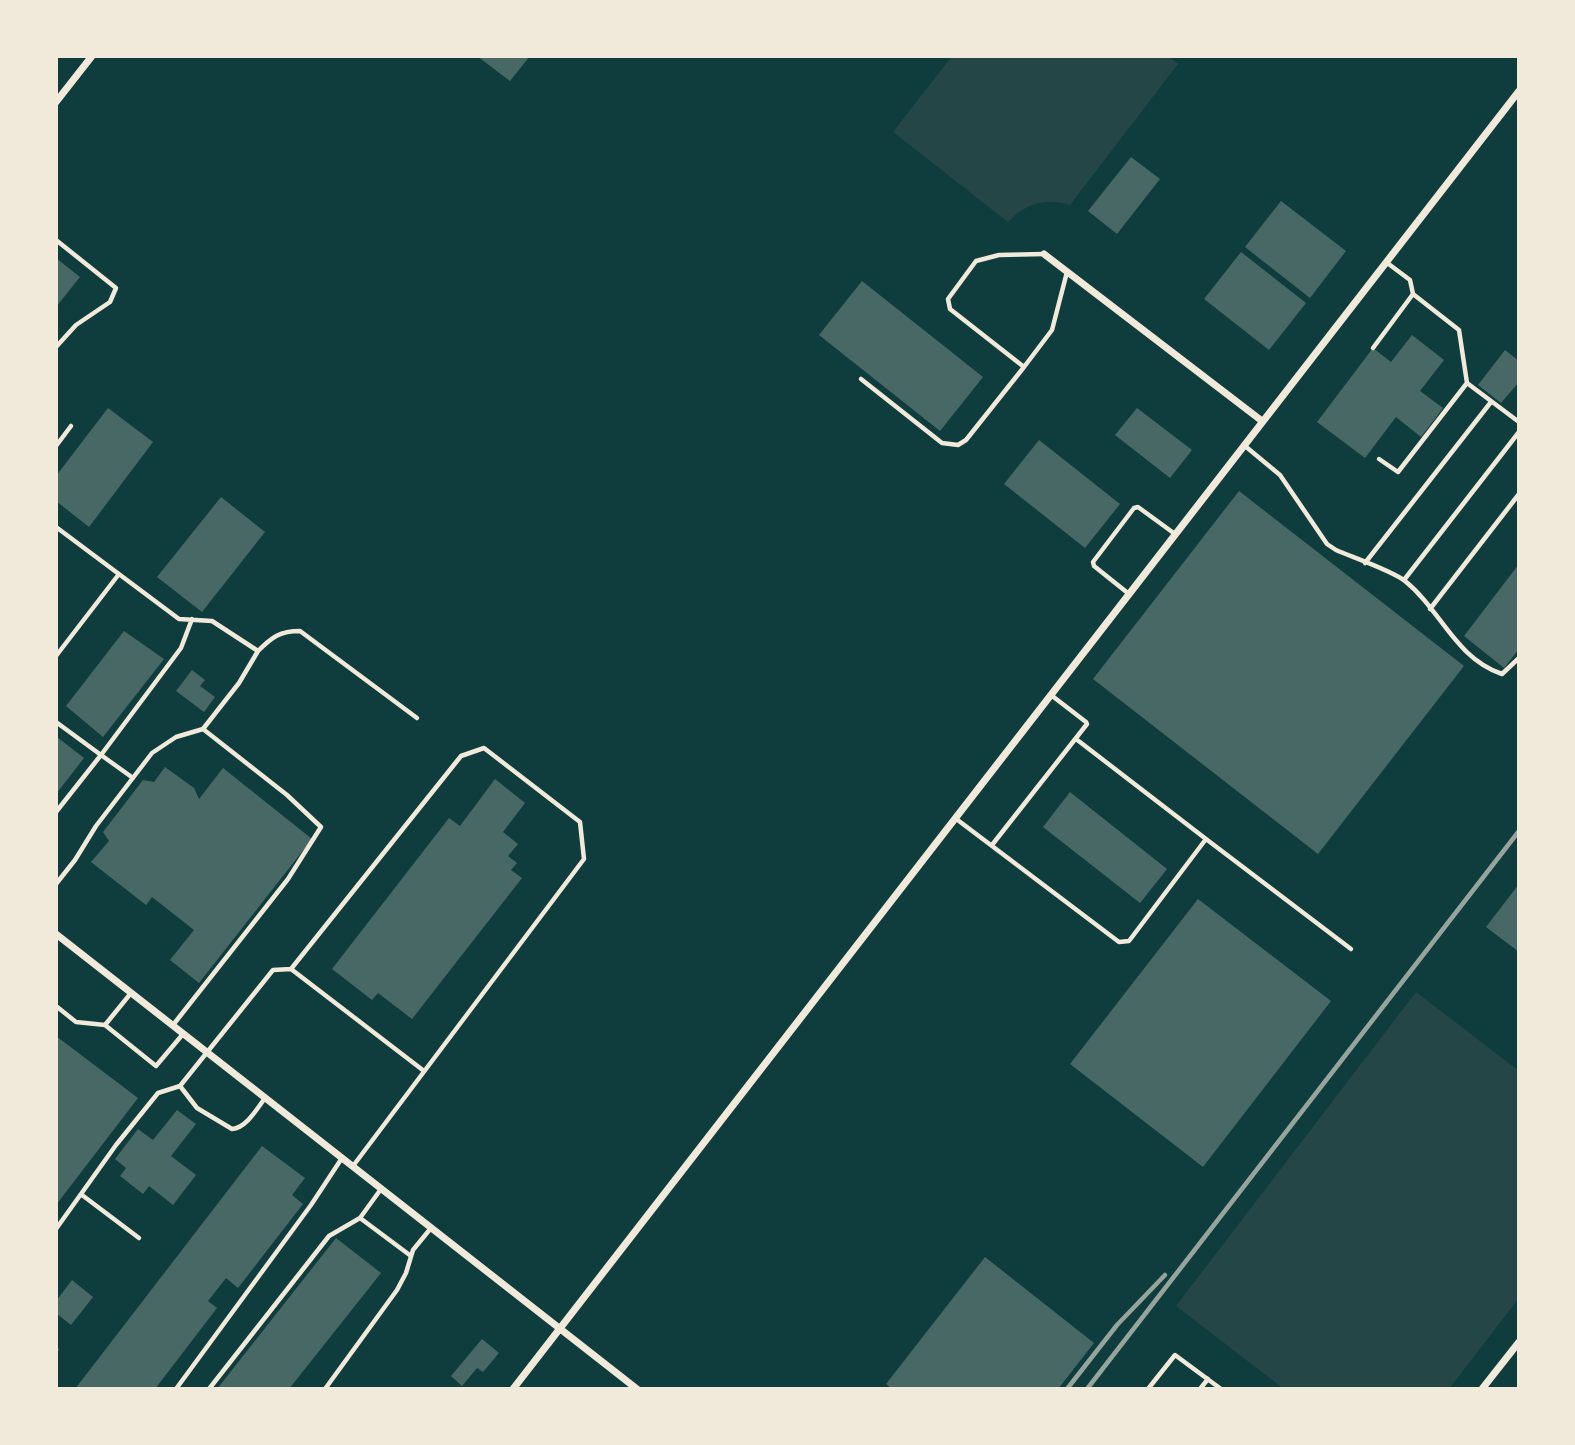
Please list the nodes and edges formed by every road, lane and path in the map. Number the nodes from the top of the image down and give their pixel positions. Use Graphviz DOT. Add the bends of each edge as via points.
graph roads {
  1 [pos="92,56"];
  2 [pos="1519,91"];
  3 [pos="56,102"];
  4 [pos="56,240"];
  5 [pos="1044,254"];
  6 [pos="1386,262"];
  7 [pos="1067,272"];
  8 [pos="1413,295"];
  9 [pos="56,347"];
  10 [pos="1373,348"];
  11 [pos="1024,367"];
  12 [pos="861,379"];
  13 [pos="1467,383"];
  14 [pos="1491,402"];
  15 [pos="1262,422"];
  16 [pos="1519,422"];
  17 [pos="71,426"];
  18 [pos="1519,432"];
  19 [pos="1244,445"];
  20 [pos="56,446"];
  21 [pos="1379,458"];
  22 [pos="1519,494"];
  23 [pos="56,527"];
  24 [pos="1175,534"];
  25 [pos="1365,563"];
  26 [pos="119,574"];
  27 [pos="1404,580"];
  28 [pos="1129,594"];
  29 [pos="1430,609"];
  30 [pos="192,619"];
  31 [pos="258,651"];
  32 [pos="56,656"];
  33 [pos="1519,658"];
  34 [pos="1051,695"];
  35 [pos="417,718"];
  36 [pos="56,722"];
  37 [pos="203,729"];
  38 [pos="1076,738"];
  39 [pos="101,755"];
  40 [pos="133,778"];
  41 [pos="56,812"];
  42 [pos="955,818"];
  43 [pos="1206,839"];
  44 [pos="992,845"];
  45 [pos="56,884"];
  46 [pos="56,934"];
  47 [pos="1351,949"];
  48 [pos="291,969"];
  49 [pos="131,993"];
  50 [pos="56,1006"];
  51 [pos="105,1025"];
  52 [pos="172,1025"];
  53 [pos="183,1034"];
  54 [pos="207,1052"];
  55 [pos="425,1071"];
  56 [pos="180,1086"];
  57 [pos="265,1098"];
  58 [pos="342,1158"];
  59 [pos="353,1167"];
  60 [pos="381,1189"];
  61 [pos="82,1195"];
  62 [pos="360,1218"];
  63 [pos="431,1228"];
  64 [pos="56,1230"];
  65 [pos="139,1238"];
  66 [pos="411,1256"];
  67 [pos="559,1329"];
  68 [pos="1519,1342"];
  69 [pos="1208,1379"];
  70 [pos="632,1387"];
  71 [pos="176,1389"];
  72 [pos="209,1389"];
  73 [pos="325,1389"];
  74 [pos="513,1389"];
  75 [pos="1149,1389"];
  76 [pos="1200,1389"];
  77 [pos="1221,1389"];
  78 [pos="1482,1389"];
  1 -- 3 [label="street"];
  2 -- 6 [label="street"];
  4 -- 9 [label="lane" via="116,288 110,302 76,325"];
  5 -- 7 [label="street"];
  5 -- 11 [label="lane" via="999,255 976,261 948,299 950,309"];
  6 -- 8 [label="lane" via="1410,280"];
  6 -- 15 [label="street"];
  7 -- 11 [label="lane" via="1052,330"];
  7 -- 15 [label="street"];
  8 -- 10 [label="lane"];
  8 -- 13 [label="lane" via="1459,330"];
  11 -- 12 [label="lane" via="958,445 942,443"];
  13 -- 14 [label="lane"];
  13 -- 21 [label="lane" via="1398,472"];
  14 -- 16 [label="lane"];
  14 -- 25 [label="lane"];
  15 -- 19 [label="street"];
  17 -- 20 [label="lane"];
  18 -- 27 [label="lane"];
  19 -- 24 [label="street"];
  19 -- 25 [label="lane" via="1280,475 1327,544"];
  22 -- 29 [label="lane"];
  23 -- 26 [label="lane"];
  24 -- 28 [label="street"];
  24 -- 28 [label="lane" via="1134,508 1093,562"];
  25 -- 27 [label="lane"];
  26 -- 30 [label="lane" via="180,620"];
  26 -- 32 [label="lane"];
  27 -- 29 [label="lane"];
  28 -- 34 [label="street"];
  29 -- 33 [label="lane" via="1485,668 1502,674"];
  30 -- 31 [label="lane" via="212,621"];
  30 -- 39 [label="lane" via="181,648"];
  31 -- 35 [label="lane" via="272,637 300,631"];
  31 -- 37 [label="lane"];
  34 -- 38 [label="lane" via="1086,722"];
  34 -- 42 [label="street"];
  36 -- 39 [label="lane"];
  37 -- 40 [label="lane" via="176,737 152,753"];
  37 -- 52 [label="lane" via="287,794 321,827 288,879"];
  38 -- 43 [label="lane"];
  38 -- 44 [label="lane"];
  39 -- 40 [label="lane"];
  39 -- 41 [label="lane"];
  40 -- 45 [label="lane"];
  42 -- 44 [label="lane"];
  42 -- 67 [label="street"];
  43 -- 44 [label="lane" via="1124,944"];
  43 -- 47 [label="lane"];
  46 -- 49 [label="street"];
  48 -- 54 [label="lane" via="273,970"];
  48 -- 55 [label="lane"];
  48 -- 55 [label="lane" via="461,756 484,748 580,822 584,859"];
  49 -- 51 [label="lane"];
  49 -- 52 [label="street"];
  50 -- 51 [label="lane" via="76,1022"];
  51 -- 53 [label="lane" via="156,1066"];
  52 -- 53 [label="street"];
  53 -- 54 [label="street"];
  54 -- 56 [label="lane"];
  54 -- 57 [label="street"];
  55 -- 59 [label="lane"];
  56 -- 57 [label="lane" via="197,1108 232,1129 239,1128"];
  56 -- 61 [label="lane" via="158,1093"];
  57 -- 58 [label="street"];
  58 -- 59 [label="street"];
  58 -- 71 [label="lane"];
  59 -- 60 [label="street"];
  60 -- 62 [label="lane"];
  60 -- 63 [label="street"];
  61 -- 64 [label="lane"];
  61 -- 65 [label="lane"];
  62 -- 66 [label="lane"];
  62 -- 72 [label="lane" via="328,1236"];
  63 -- 66 [label="lane"];
  63 -- 67 [label="street"];
  66 -- 73 [label="lane" via="397,1290"];
  67 -- 70 [label="street"];
  67 -- 74 [label="street"];
  68 -- 78 [label="street"];
  69 -- 75 [label="lane" via="1175,1355"];
  69 -- 76 [label="lane"];
  69 -- 77 [label="lane"];
}
